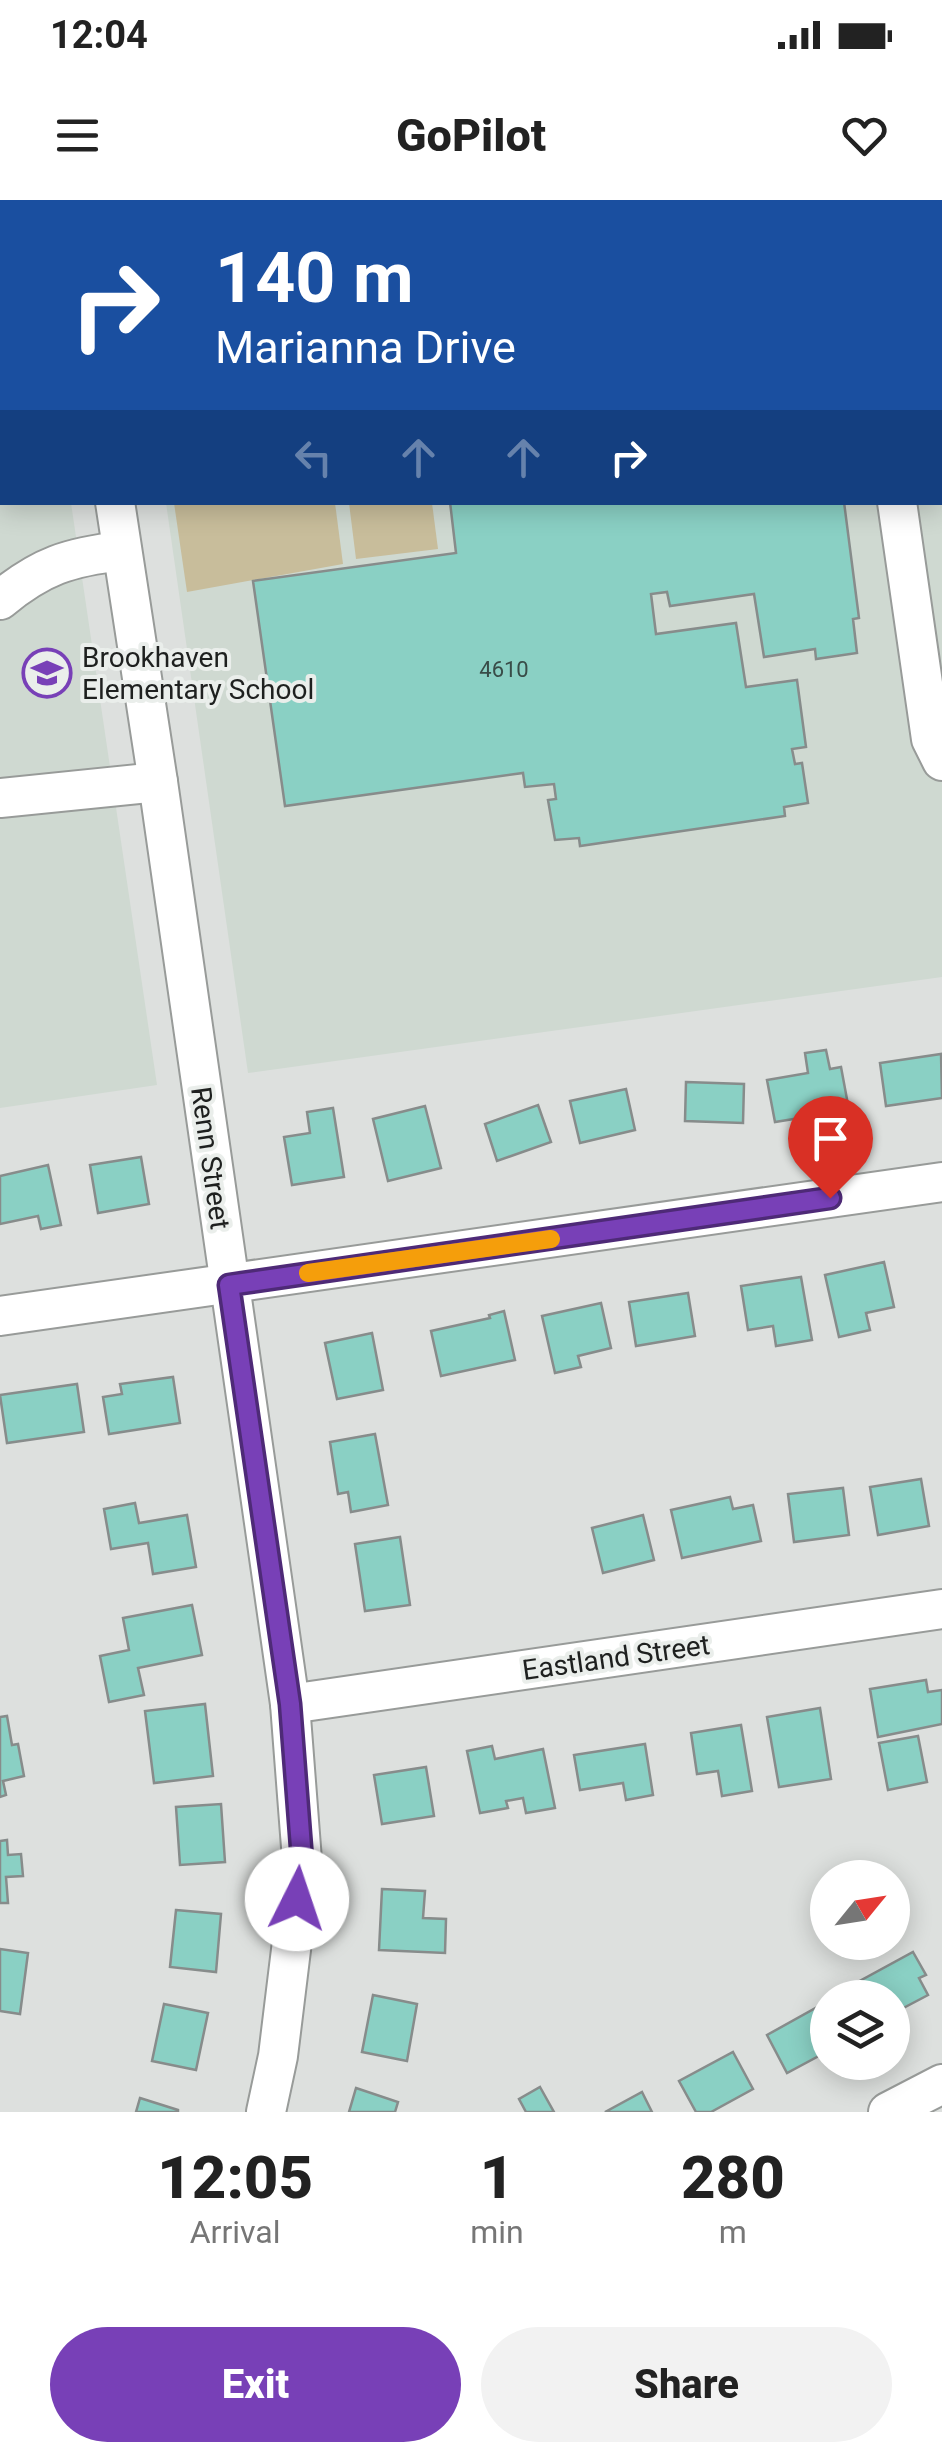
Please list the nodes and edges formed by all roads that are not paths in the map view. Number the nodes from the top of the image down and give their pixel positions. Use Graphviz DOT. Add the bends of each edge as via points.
graph roads {
  1 [pos="115,505"];
  2 [pos="897,505"];
  3 [pos="122,551"];
  4 [pos="0,600"];
  5 [pos="942,760"];
  6 [pos="158,782"];
  7 [pos="0,798"];
  8 [pos="942,1182"];
  9 [pos="229,1285"];
  10 [pos="0,1316"];
  11 [pos="942,1609"];
  12 [pos="290,1704"];
  13 [pos="942,2084"];
  14 [pos="266,2112"];
  15 [pos="888,2112"];
  1 -- 3 [label="street, Renn Street"];
  2 -- 5 [label="street" via="931,739"];
  3 -- 4 [label="street" via="45,568"];
  3 -- 6 [label="street, Renn Street"];
  6 -- 7 [label="street"];
  6 -- 9 [label="street, Renn Street"];
  8 -- 9 [label="street"];
  9 -- 10 [label="street"];
  9 -- 12 [label="street, Renn Street"];
  11 -- 12 [label="street, Eastland Street"];
  12 -- 14 [label="street, Renn Street" via="302,1860"];
  13 -- 15 [label="street"];
}
